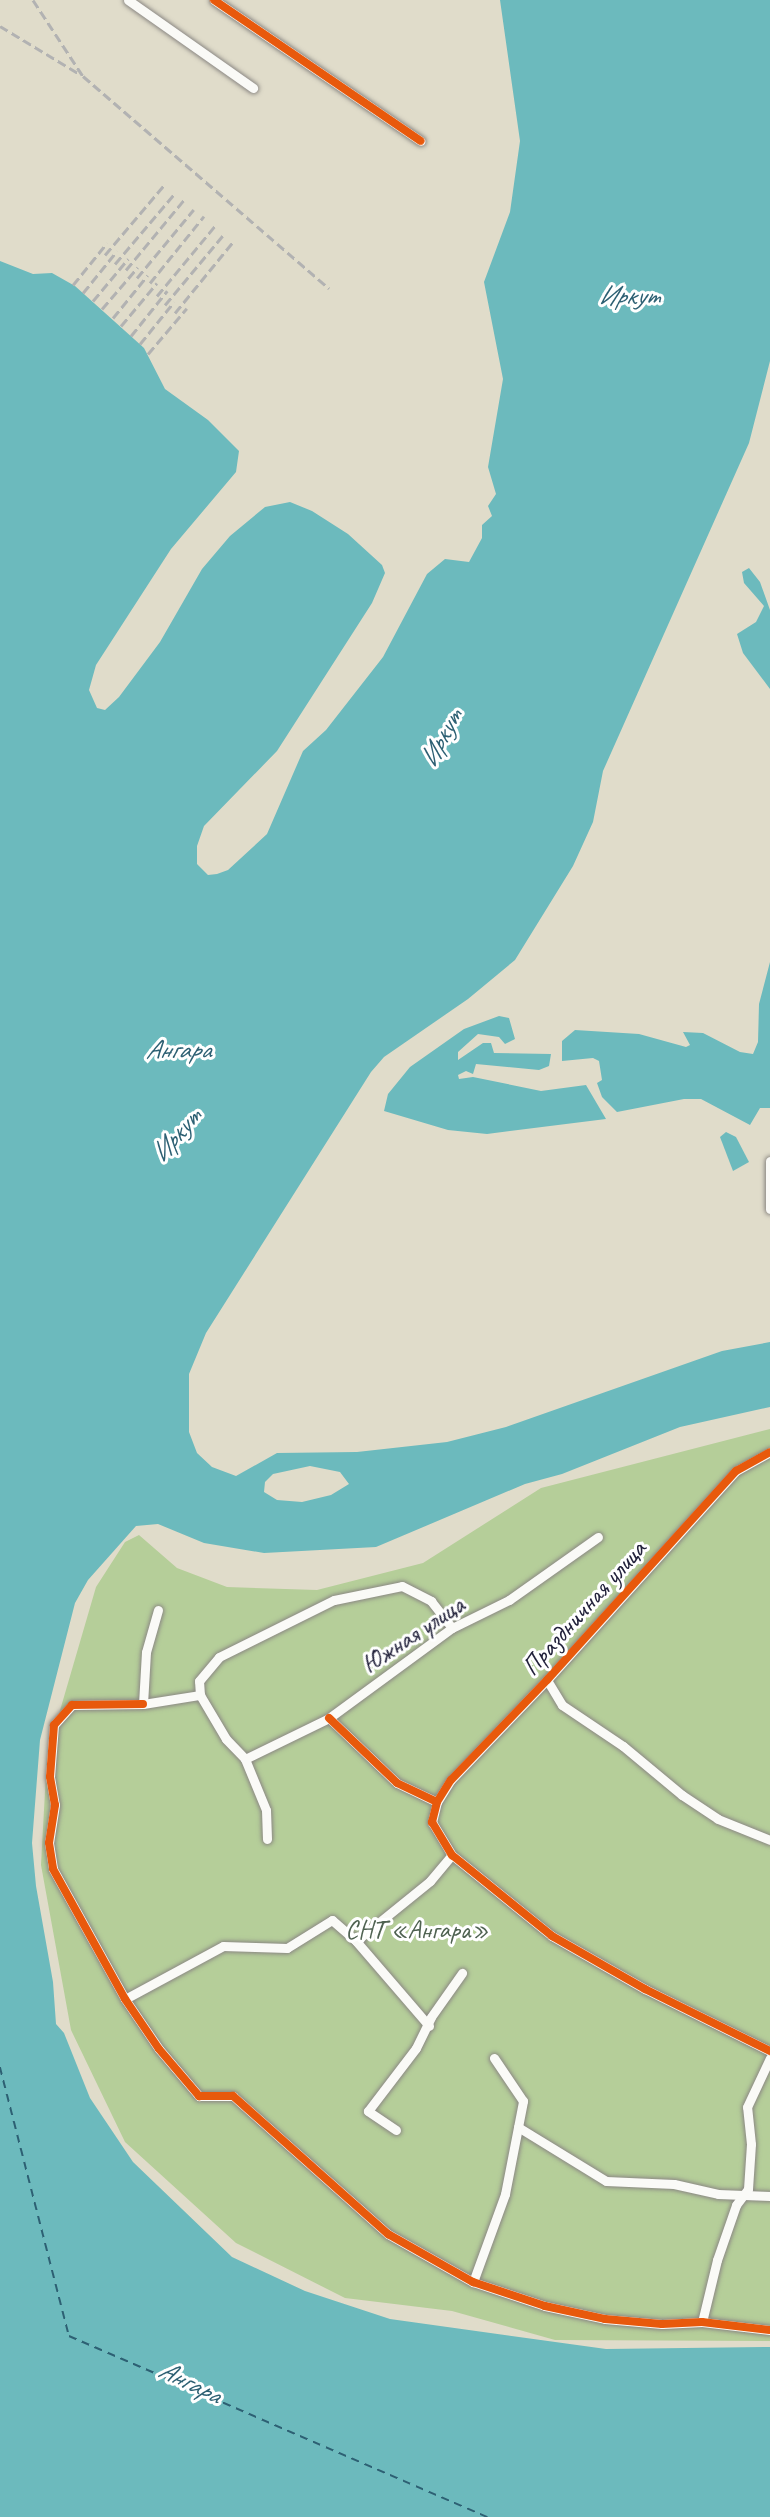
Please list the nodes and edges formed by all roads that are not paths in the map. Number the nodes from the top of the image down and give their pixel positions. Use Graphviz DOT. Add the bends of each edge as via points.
graph roads {
  1 [pos="128,0"];
  2 [pos="214,0"];
  3 [pos="138,3"];
  4 [pos="252,88"];
  5 [pos="421,141"];
  6 [pos="770,1161"];
  7 [pos="770,1209"];
  8 [pos="770,1452"];
  9 [pos="598,1537"];
  10 [pos="158,1610"];
  11 [pos="452,1628"];
  12 [pos="547,1680"];
  13 [pos="200,1695"];
  14 [pos="143,1704"];
  15 [pos="329,1718"];
  16 [pos="245,1759"];
  17 [pos="436,1802"];
  18 [pos="267,1839"];
  19 [pos="770,1840"];
  20 [pos="452,1855"];
  21 [pos="356,1941"];
  22 [pos="462,1973"];
  23 [pos="125,1999"];
  24 [pos="429,2026"];
  25 [pos="770,2050"];
  26 [pos="494,2058"];
  27 [pos="770,2058"];
  28 [pos="518,2127"];
  29 [pos="396,2130"];
  30 [pos="745,2193"];
  31 [pos="770,2196"];
  32 [pos="473,2282"];
  33 [pos="702,2322"];
  34 [pos="770,2331"];
  1 -- 3 [label="street"];
  2 -- 5 [label="street"];
  3 -- 4 [label="street"];
  6 -- 7 [label="street"];
  8 -- 12 [label="street, Праздничная улица" via="736,1471"];
  9 -- 11 [label="street, Южная улица" via="510,1600"];
  10 -- 14 [label="street" via="146,1652"];
  11 -- 13 [label="street" via="431,1600 402,1586 334,1600 219,1657 199,1681"];
  11 -- 15 [label="street, Южная улица"];
  12 -- 17 [label="street, Праздничная улица" via="451,1780"];
  12 -- 19 [label="street" via="562,1705 623,1746 682,1795 718,1819"];
  13 -- 14 [label="street"];
  13 -- 16 [label="street" via="226,1739"];
  14 -- 23 [label="street" via="72,1705 54,1725 50,1750 55,1805 49,1843 53,1869"];
  15 -- 16 [label="street, Южная улица"];
  15 -- 17 [label="street" via="397,1783"];
  16 -- 18 [label="street" via="266,1810"];
  17 -- 20 [label="street" via="432,1822"];
  20 -- 21 [label="street" via="430,1881"];
  20 -- 25 [label="street" via="552,1936 645,1989"];
  21 -- 23 [label="street" via="332,1920 287,1948 223,1946"];
  21 -- 24 [label="street"];
  22 -- 24 [label="street" via="431,2017"];
  23 -- 32 [label="street" via="159,2049 199,2096 233,2096 388,2234"];
  24 -- 29 [label="street" via="368,2111"];
  26 -- 28 [label="street" via="523,2101"];
  27 -- 30 [label="street" via="747,2107 750,2144"];
  28 -- 30 [label="street" via="606,2181 674,2184 718,2194"];
  28 -- 32 [label="street" via="505,2194"];
  30 -- 31 [label="street"];
  30 -- 33 [label="street" via="736,2205 717,2260"];
  32 -- 33 [label="street" via="545,2306 605,2319 662,2324"];
  33 -- 34 [label="street"];
}
